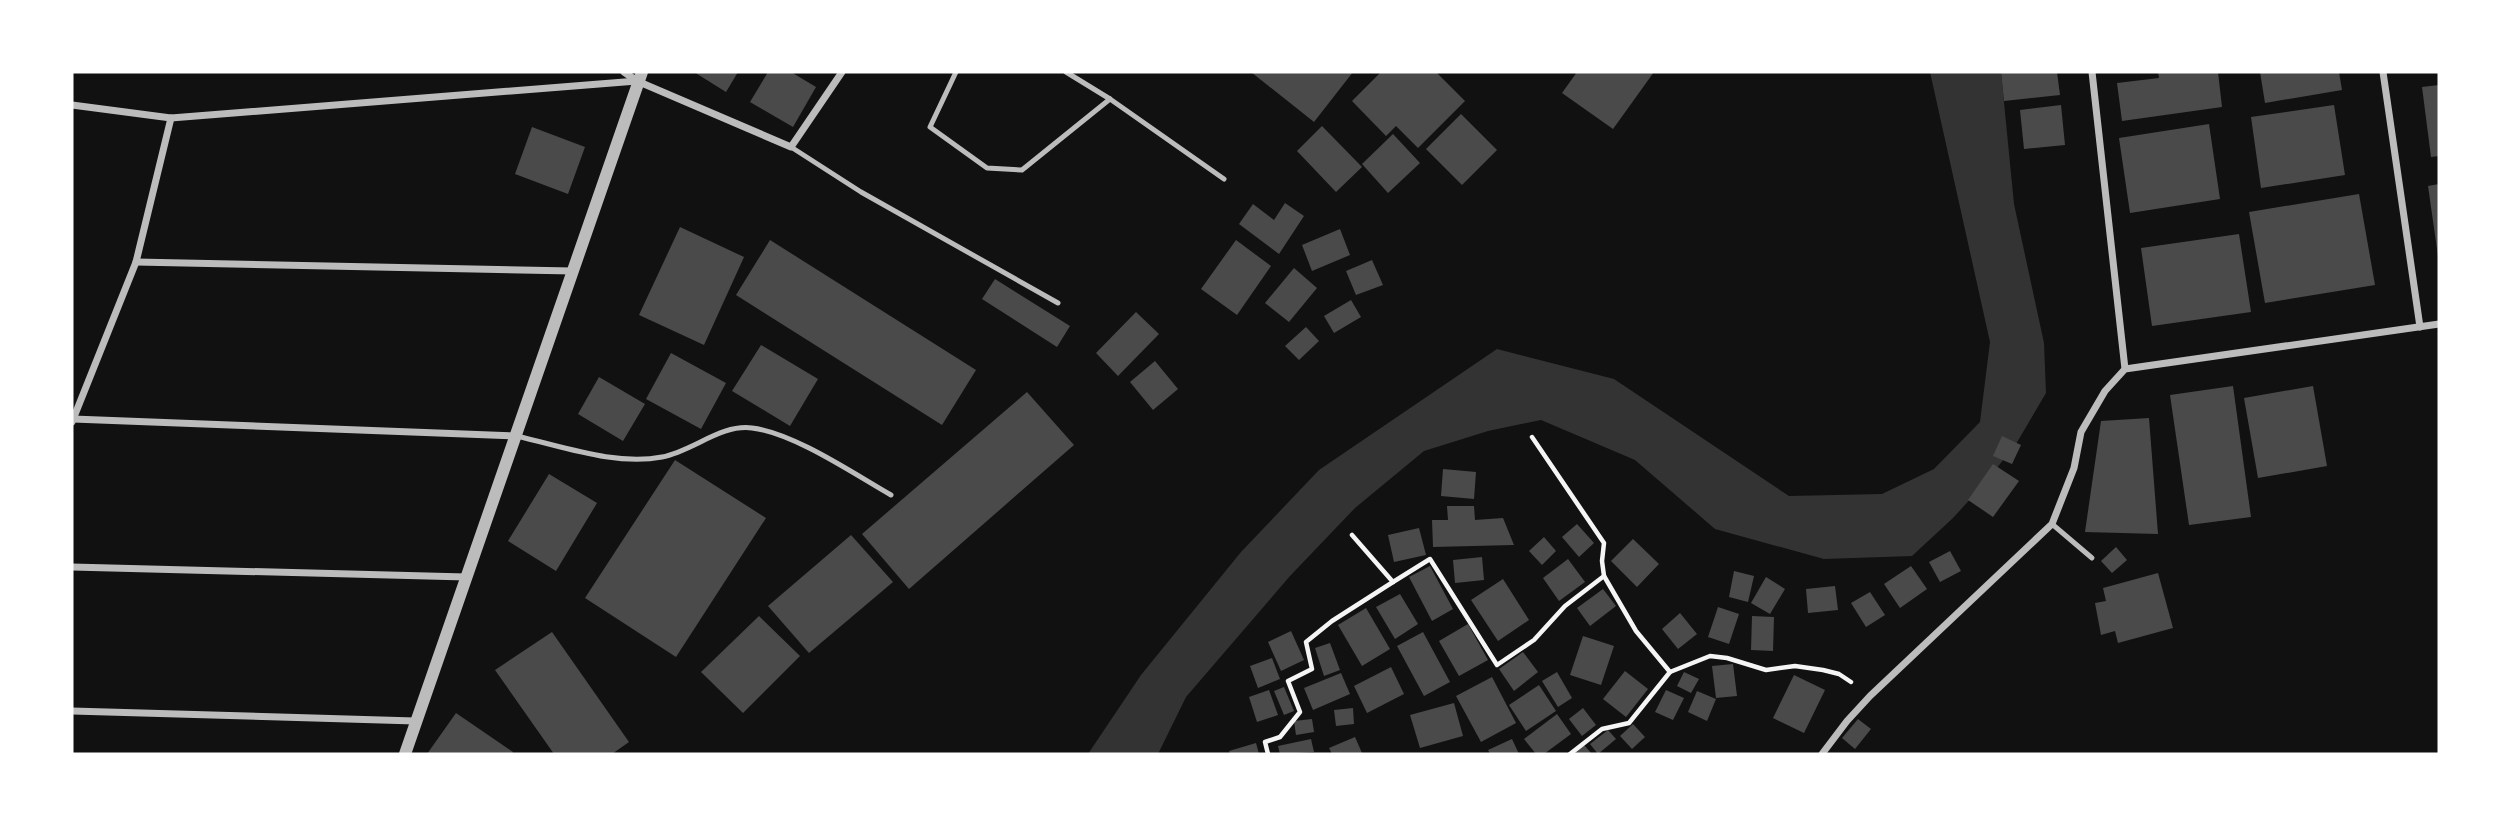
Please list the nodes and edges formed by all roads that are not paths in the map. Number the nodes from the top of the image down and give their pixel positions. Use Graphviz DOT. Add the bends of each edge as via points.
graph roads {
  1 [pos="624,72"];
  2 [pos="842,72"];
  3 [pos="956,72"];
  4 [pos="1066,72"];
  5 [pos="2092,72"];
  6 [pos="2383,72"];
  7 [pos="639,76"];
  8 [pos="1110,99"];
  9 [pos="72,105"];
  10 [pos="171,118"];
  11 [pos="791,147"];
  12 [pos="1224,179"];
  13 [pos="136,262"];
  14 [pos="572,271"];
  15 [pos="1058,303"];
  16 [pos="2439,324"];
  17 [pos="2420,327"];
  18 [pos="2125,369"];
  19 [pos="72,420"];
  20 [pos="515,436"];
  21 [pos="891,495"];
  22 [pos="2052,524"];
  23 [pos="2092,558"];
  24 [pos="72,566"];
  25 [pos="466,578"];
  26 [pos="72,711"];
  27 [pos="415,722"];
  28 [pos="405,754"];
  29 [pos="1822,754"];
  1 -- 7 [label="street"];
  2 -- 11 [label="street"];
  3 -- 8 [label="lane" via="930,127 987,168 1023,170"];
  4 -- 8 [label="lane"];
  5 -- 18 [label="street"];
  6 -- 17 [label="street"];
  7 -- 10 [label="street"];
  7 -- 11 [label="street"];
  7 -- 14 [label="street"];
  8 -- 12 [label="lane"];
  9 -- 10 [label="street"];
  10 -- 13 [label="street"];
  11 -- 15 [label="lane"];
  13 -- 14 [label="street"];
  13 -- 19 [label="street"];
  14 -- 20 [label="street"];
  16 -- 17 [label="street"];
  17 -- 18 [label="street"];
  18 -- 22 [label="street" via="2105,391 2081,432 2074,468"];
  19 -- 20 [label="street"];
  20 -- 21 [label="lane" via="628,459 680,452 724,431 752,427 812,450"];
  20 -- 25 [label="street"];
  22 -- 23 [label="lane"];
  22 -- 29 [label="street" via="1870,696"];
  24 -- 25 [label="street"];
  25 -- 27 [label="street"];
  26 -- 27 [label="street"];
  27 -- 28 [label="street"];
}
